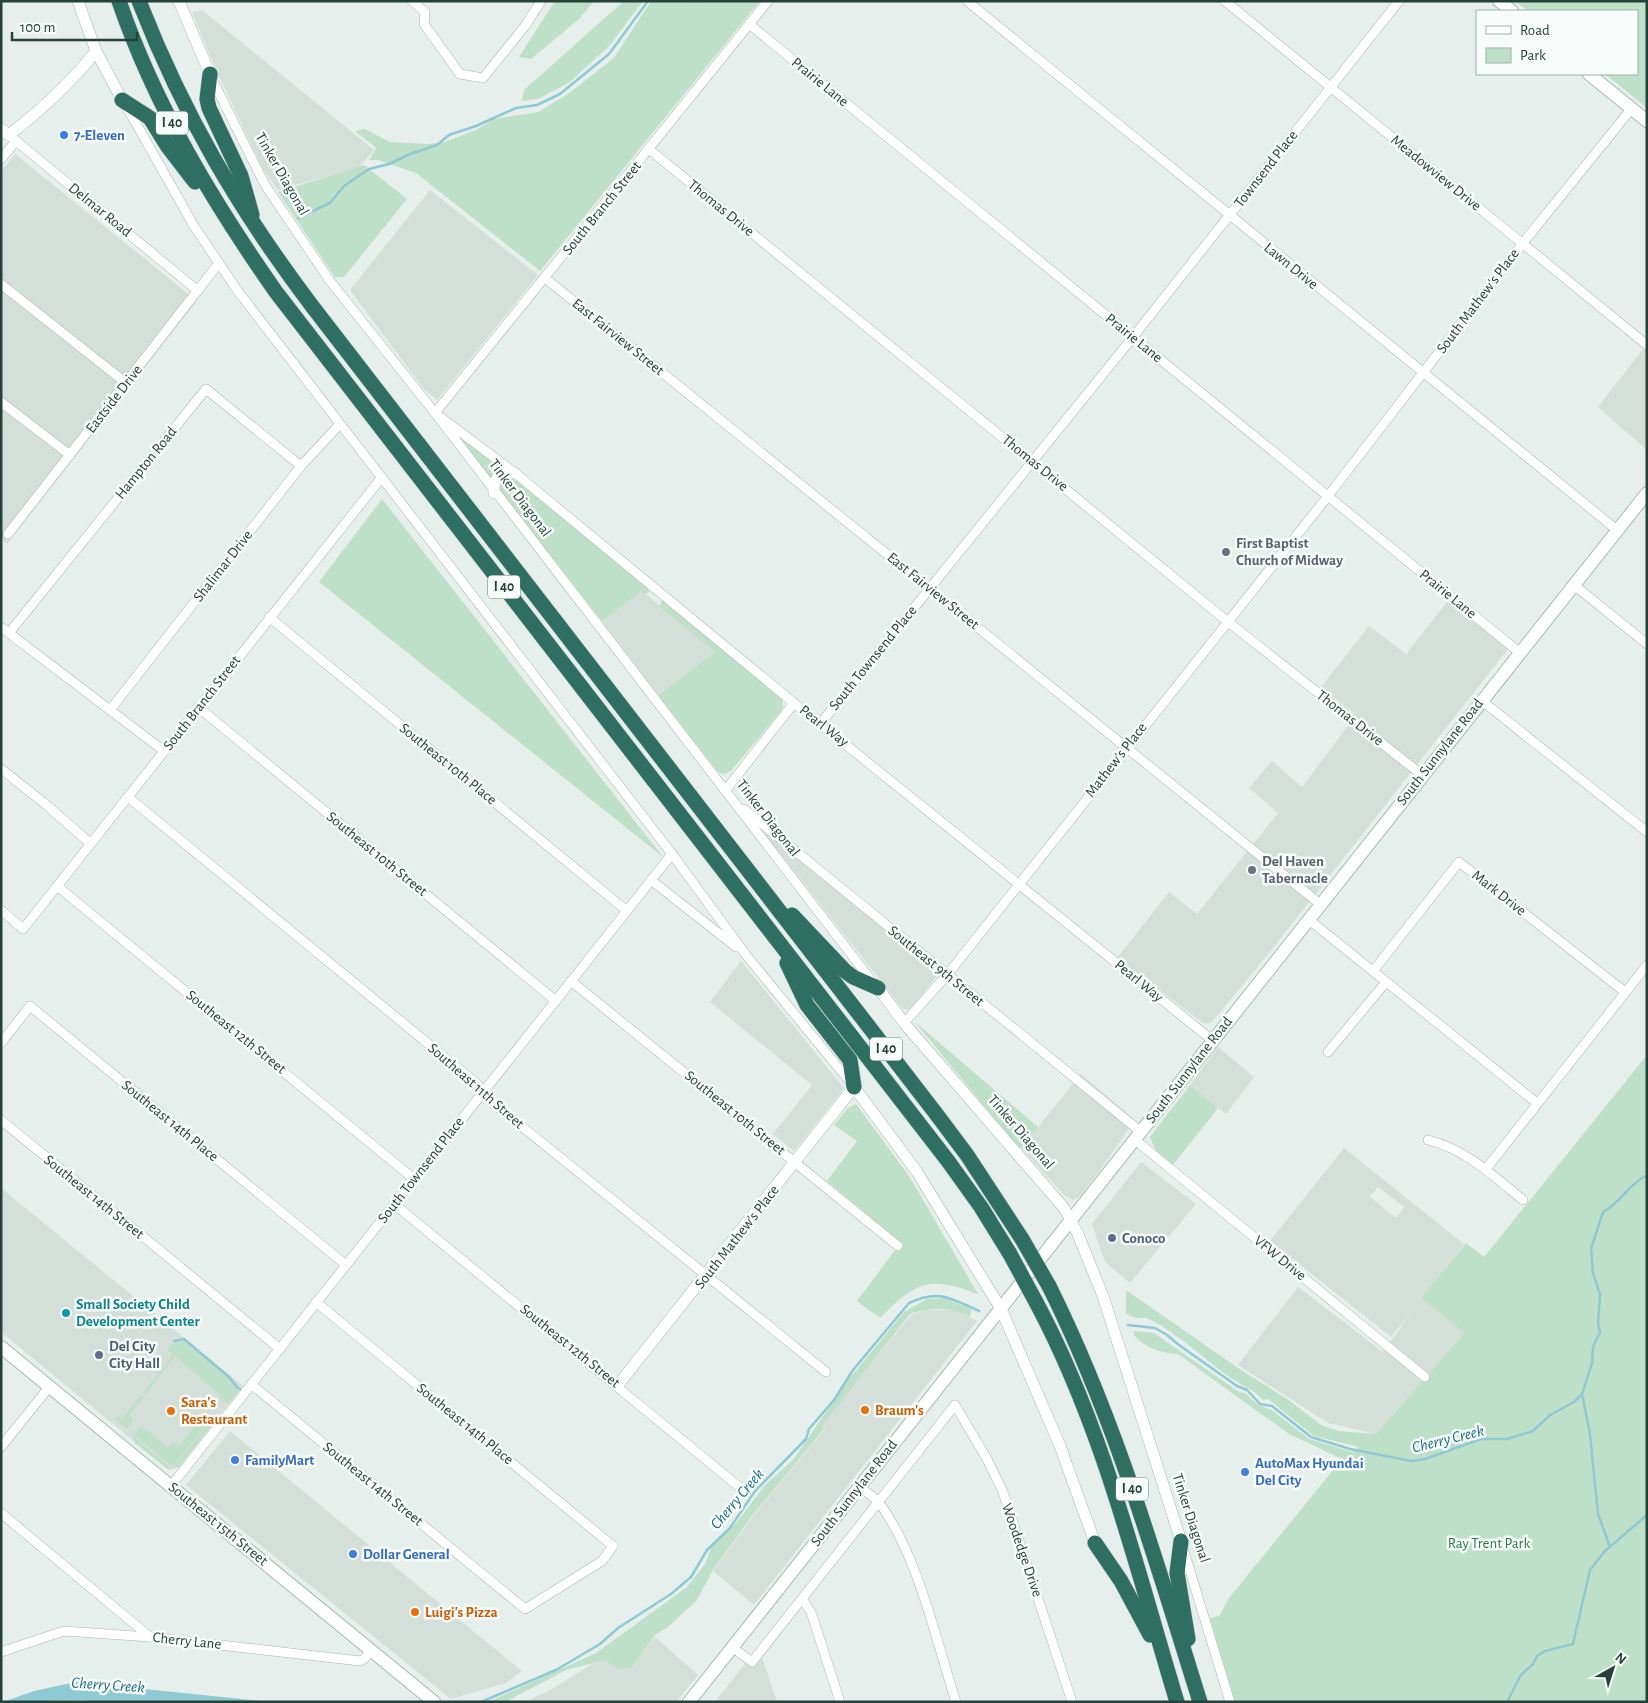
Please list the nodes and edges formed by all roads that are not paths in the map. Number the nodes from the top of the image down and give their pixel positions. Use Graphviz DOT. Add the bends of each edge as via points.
graph roads {
  1 [pos="78,1"];
  2 [pos="119,1"];
  3 [pos="139,1"];
  4 [pos="179,1"];
  5 [pos="412,1"];
  6 [pos="541,1"];
  7 [pos="768,1"];
  8 [pos="967,1"];
  9 [pos="1225,1"];
  10 [pos="1398,1"];
  11 [pos="1499,1"];
  12 [pos="1511,10"];
  13 [pos="749,24"];
  14 [pos="96,51"];
  15 [pos="210,74"];
  16 [pos="1590,75"];
  17 [pos="1330,86"];
  18 [pos="122,100"];
  19 [pos="1632,108"];
  20 [pos="1647,121"];
  21 [pos="9,135"];
  22 [pos="650,150"];
  23 [pos="1,159"];
  24 [pos="1230,216"];
  25 [pos="258,233"];
  26 [pos="239,239"];
  27 [pos="1523,243"];
  28 [pos="219,263"];
  29 [pos="545,278"];
  30 [pos="1,284"];
  31 [pos="198,291"];
  32 [pos="1133,337"];
  33 [pos="1647,345"];
  34 [pos="1424,374"];
  35 [pos="126,383"];
  36 [pos="1,402"];
  37 [pos="435,413"];
  38 [pos="340,424"];
  39 [pos="70,455"];
  40 [pos="1033,462"];
  41 [pos="301,466"];
  42 [pos="515,473"];
  43 [pos="382,477"];
  44 [pos="494,493"];
  45 [pos="1647,493"];
  46 [pos="1328,496"];
  47 [pos="1617,530"];
  48 [pos="8,534"];
  49 [pos="1574,585"];
  50 [pos="930,588"];
  51 [pos="269,617"];
  52 [pos="1227,621"];
  53 [pos="5,630"];
  54 [pos="1647,644"];
  55 [pos="1519,652"];
  56 [pos="1481,700"];
  57 [pos="794,703"];
  58 [pos="198,707"];
  59 [pos="110,710"];
  60 [pos="821,723"];
  61 [pos="1126,747"];
  62 [pos="164,751"];
  63 [pos="1,770"];
  64 [pos="1422,775"];
  65 [pos="725,791"];
  66 [pos="128,797"];
  67 [pos="732,800"];
  68 [pos="1647,832"];
  69 [pos="90,843"];
  70 [pos="672,854"];
  71 [pos="742,864"];
  72 [pos="651,880"];
  73 [pos="1018,883"];
  74 [pos="57,886"];
  75 [pos="1320,904"];
  76 [pos="1,910"];
  77 [pos="627,911"];
  78 [pos="1308,919"];
  79 [pos="772,933"];
  80 [pos="746,955"];
  81 [pos="1647,964"];
  82 [pos="1373,971"];
  83 [pos="947,974"];
  84 [pos="571,981"];
  85 [pos="1386,982"];
  86 [pos="878,988"];
  87 [pos="1625,992"];
  88 [pos="556,1001"];
  89 [pos="904,1023"];
  90 [pos="1212,1040"];
  91 [pos="1,1043"];
  92 [pos="1328,1052"];
  93 [pos="854,1087"];
  94 [pos="483,1092"];
  95 [pos="1538,1103"];
  96 [pos="1,1120"];
  97 [pos="1137,1135"];
  98 [pos="1428,1140"];
  99 [pos="796,1162"];
  100 [pos="1486,1169"];
  101 [pos="414,1179"];
  102 [pos="1524,1200"];
  103 [pos="394,1204"];
  104 [pos="1070,1220"];
  105 [pos="898,1246"];
  106 [pos="346,1266"];
  107 [pos="707,1275"];
  108 [pos="316,1302"];
  109 [pos="1000,1309"];
  110 [pos="1,1347"];
  111 [pos="280,1349"];
  112 [pos="826,1372"];
  113 [pos="1425,1377"];
  114 [pos="251,1384"];
  115 [pos="618,1385"];
  116 [pos="50,1386"];
  117 [pos="955,1405"];
  118 [pos="1,1447"];
  119 [pos="171,1486"];
  120 [pos="859,1487"];
  121 [pos="743,1490"];
  122 [pos="878,1502"];
  123 [pos="1,1513"];
  124 [pos="1181,1541"];
  125 [pos="1095,1543"];
  126 [pos="613,1546"];
  127 [pos="802,1599"];
  128 [pos="150,1637"];
  129 [pos="732,1647"];
  130 [pos="372,1650"];
  131 [pos="1,1652"];
  132 [pos="1166,1665"];
  133 [pos="1199,1700"];
  134 [pos="434,1702"];
  135 [pos="689,1702"];
  136 [pos="840,1702"];
  137 [pos="956,1702"];
  138 [pos="1072,1702"];
  139 [pos="1177,1702"];
  140 [pos="1230,1702"];
  1 -- 14 [label="street"];
  2 -- 26 [label="highway, I 40" via="165,109 205,185"];
  3 -- 25 [label="highway, I 40" via="182,101 222,176"];
  4 -- 15 [label="street, Tinker Diagonal"];
  5 -- 6 [label="street" via="425,12 424,24 460,74 483,78"];
  7 -- 13 [label="street, South Branch Street"];
  8 -- 24 [label="street, Lawn Drive"];
  9 -- 17 [label="street, Meadowview Drive"];
  10 -- 17 [label="street, Townsend Place"];
  11 -- 12 [label="main road"];
  13 -- 22 [label="street, South Branch Street"];
  13 -- 32 [label="street, Prairie Lane"];
  14 -- 18 [label="street"];
  14 -- 21 [label="street" via="59,94"];
  15 -- 25 [label="highway" via="209,108 241,176"];
  15 -- 37 [label="street, Tinker Diagonal" via="255,166 286,217 330,281"];
  16 -- 19 [label="main road"];
  17 -- 24 [label="street, Townsend Place"];
  17 -- 27 [label="street, Meadowview Drive"];
  18 -- 26 [label="highway" via="150,118 168,147"];
  18 -- 28 [label="street" via="194,226"];
  19 -- 20 [label="main road"];
  19 -- 27 [label="street, South Mathew's Place"];
  21 -- 23 [label="street"];
  21 -- 31 [label="street, Delmar Road"];
  22 -- 29 [label="street, South Branch Street"];
  22 -- 40 [label="street, Thomas Drive"];
  24 -- 32 [label="street, Townsend Place"];
  24 -- 34 [label="street, Lawn Drive"];
  25 -- 71 [label="highway, I 40"];
  26 -- 79 [label="highway, I 40" via="292,313"];
  27 -- 33 [label="street, Meadowview Drive"];
  27 -- 34 [label="street, South Mathew's Place"];
  28 -- 31 [label="street, Eastside Drive"];
  28 -- 38 [label="street"];
  29 -- 37 [label="street, South Branch Street"];
  29 -- 50 [label="street, East Fairview Street"];
  30 -- 35 [label="street"];
  31 -- 35 [label="street, Eastside Drive"];
  32 -- 40 [label="street, South Townsend Place"];
  32 -- 46 [label="street, Prairie Lane"];
  34 -- 46 [label="street, South Mathew's Place"];
  34 -- 47 [label="street, Lawn Drive"];
  35 -- 39 [label="street, Eastside Drive"];
  36 -- 39 [label="street"];
  37 -- 42 [label="street, Pearl Way"];
  37 -- 44 [label="street, Tinker Diagonal"];
  38 -- 41 [label="street, Shalimar Drive"];
  38 -- 43 [label="street"];
  39 -- 48 [label="street, Eastside Drive"];
  40 -- 50 [label="street, South Townsend Place"];
  40 -- 52 [label="street, Thomas Drive"];
  41 -- 53 [label="street, Hampton Road" via="206,389"];
  41 -- 59 [label="street, Shalimar Drive"];
  42 -- 44 [label="street" via="507,471 498,476"];
  42 -- 57 [label="street, Pearl Way"];
  43 -- 51 [label="street, South Branch Street"];
  43 -- 70 [label="street"];
  44 -- 65 [label="street, Tinker Diagonal"];
  45 -- 47 [label="main road, South Sunnylane Road"];
  46 -- 52 [label="street, Mathew's Place"];
  46 -- 55 [label="street, Prairie Lane"];
  47 -- 49 [label="main road, South Sunnylane Road"];
  49 -- 54 [label="street"];
  49 -- 55 [label="main road, South Sunnylane Road"];
  50 -- 60 [label="street, South Townsend Place"];
  50 -- 61 [label="street, East Fairview Street"];
  51 -- 58 [label="street, South Branch Street"];
  51 -- 77 [label="street, Southeast 10th Place"];
  52 -- 61 [label="street, Mathew's Place"];
  52 -- 64 [label="street, Thomas Drive"];
  53 -- 59 [label="street"];
  55 -- 56 [label="main road, South Sunnylane Road"];
  56 -- 64 [label="main road, South Sunnylane Road"];
  56 -- 68 [label="street"];
  57 -- 60 [label="street, Pearl Way"];
  57 -- 65 [label="street"];
  58 -- 62 [label="street, South Branch Street"];
  58 -- 88 [label="street, Southeast 10th Street"];
  59 -- 62 [label="street"];
  60 -- 73 [label="street, Pearl Way"];
  61 -- 73 [label="street, Mathew's Place"];
  61 -- 75 [label="street, East Fairview Street"];
  62 -- 66 [label="street, South Branch Street"];
  63 -- 69 [label="street"];
  64 -- 75 [label="main road, South Sunnylane Road"];
  65 -- 67 [label="street, Tinker Diagonal"];
  66 -- 69 [label="street, South Branch Street"];
  66 -- 94 [label="street, Southeast 11th Street"];
  67 -- 83 [label="street, Southeast 9th Street"];
  67 -- 86 [label="street, Tinker Diagonal"];
  69 -- 74 [label="street, South Branch Street"];
  70 -- 72 [label="street, South Townsend Place"];
  70 -- 80 [label="street"];
  71 -- 86 [label="highway" via="845,971"];
  71 -- 133 [label="highway, I 40, bridge" via="945,1126 1022,1239 1049,1286 1092,1377 1111,1427"];
  72 -- 77 [label="street, South Townsend Place"];
  72 -- 80 [label="street"];
  73 -- 83 [label="street, Mathew's Place"];
  73 -- 90 [label="street, Pearl Way"];
  74 -- 76 [label="street, South Branch Street" via="23,929"];
  74 -- 101 [label="street, Southeast 12th Street"];
  75 -- 78 [label="main road, South Sunnylane Road"];
  77 -- 84 [label="street, South Townsend Place"];
  78 -- 82 [label="street"];
  78 -- 90 [label="main road, South Sunnylane Road"];
  79 -- 93 [label="highway" via="807,1005 850,1060"];
  79 -- 132 [label="highway, I 40, bridge" via="981,1207 1036,1302 1077,1386 1094,1431"];
  80 -- 93 [label="street"];
  81 -- 87 [label="street"];
  82 -- 85 [label="street"];
  82 -- 87 [label="street, Mark Drive" via="1459,862"];
  83 -- 89 [label="street, Mathew's Place"];
  83 -- 97 [label="street, Southeast 9th Street"];
  84 -- 88 [label="street, South Townsend Place"];
  84 -- 99 [label="street, Southeast 10th Street"];
  85 -- 92 [label="street"];
  85 -- 95 [label="street"];
  86 -- 89 [label="street, Tinker Diagonal"];
  87 -- 95 [label="street"];
  88 -- 94 [label="street, South Townsend Place"];
  89 -- 104 [label="street, Tinker Diagonal" via="1064,1208"];
  90 -- 97 [label="main road, South Sunnylane Road"];
  91 -- 106 [label="street, Southeast 14th Place" via="30,1006"];
  93 -- 99 [label="street, South Mathew's Place"];
  93 -- 109 [label="street" via="922,1179"];
  94 -- 101 [label="street, South Townsend Place"];
  94 -- 107 [label="street, Southeast 11th Street"];
  95 -- 100 [label="street"];
  96 -- 111 [label="street, Southeast 14th Street"];
  97 -- 104 [label="main road, South Sunnylane Road"];
  97 -- 113 [label="street, VFW Drive"];
  98 -- 100 [label="street" via="1449,1145"];
  99 -- 105 [label="street, Southeast 10th Street"];
  99 -- 107 [label="street, South Mathew's Place"];
  100 -- 102 [label="street"];
  101 -- 103 [label="street, South Townsend Place"];
  103 -- 106 [label="street, South Townsend Place"];
  103 -- 115 [label="street, Southeast 12th Street"];
  104 -- 109 [label="main road, South Sunnylane Road"];
  104 -- 124 [label="street, Tinker Diagonal" via="1104,1296"];
  106 -- 108 [label="street, South Townsend Place"];
  107 -- 112 [label="street, Southeast 11th Street"];
  107 -- 115 [label="street, South Mathew's Place"];
  108 -- 111 [label="street, South Townsend Place"];
  108 -- 126 [label="street, Southeast 14th Place"];
  109 -- 120 [label="main road, South Sunnylane Road"];
  109 -- 125 [label="street" via="1060,1446"];
  110 -- 116 [label="main road, Southeast 15th Street"];
  111 -- 114 [label="street, South Townsend Place"];
  114 -- 119 [label="street, South Townsend Place"];
  114 -- 126 [label="street, Southeast 14th Street" via="525,1609 602,1561"];
  115 -- 121 [label="street, Southeast 12th Street"];
  116 -- 118 [label="street"];
  116 -- 119 [label="main road, Southeast 15th Street"];
  117 -- 122 [label="street, South Sunnylane Road"];
  117 -- 138 [label="street, Woodedge Drive" via="1003,1492"];
  119 -- 130 [label="main road, Southeast 15th Street"];
  120 -- 122 [label="street"];
  120 -- 129 [label="main road, South Sunnylane Road"];
  122 -- 127 [label="street, South Sunnylane Road"];
  122 -- 137 [label="street" via="890,1521 920,1589"];
  123 -- 128 [label="street"];
  124 -- 133 [label="highway" via="1177,1577"];
  124 -- 140 [label="street, Tinker Diagonal"];
  125 -- 132 [label="highway" via="1121,1581"];
  127 -- 129 [label="street, South Sunnylane Road" via="752,1662"];
  127 -- 136 [label="street" via="811,1612"];
  128 -- 130 [label="street, Cherry Lane" via="360,1661"];
  128 -- 131 [label="street, Cherry Lane" via="64,1631"];
  129 -- 135 [label="main road, South Sunnylane Road"];
  130 -- 134 [label="main road, Southeast 15th Street"];
  132 -- 139 [label="highway, I 40"];
}
